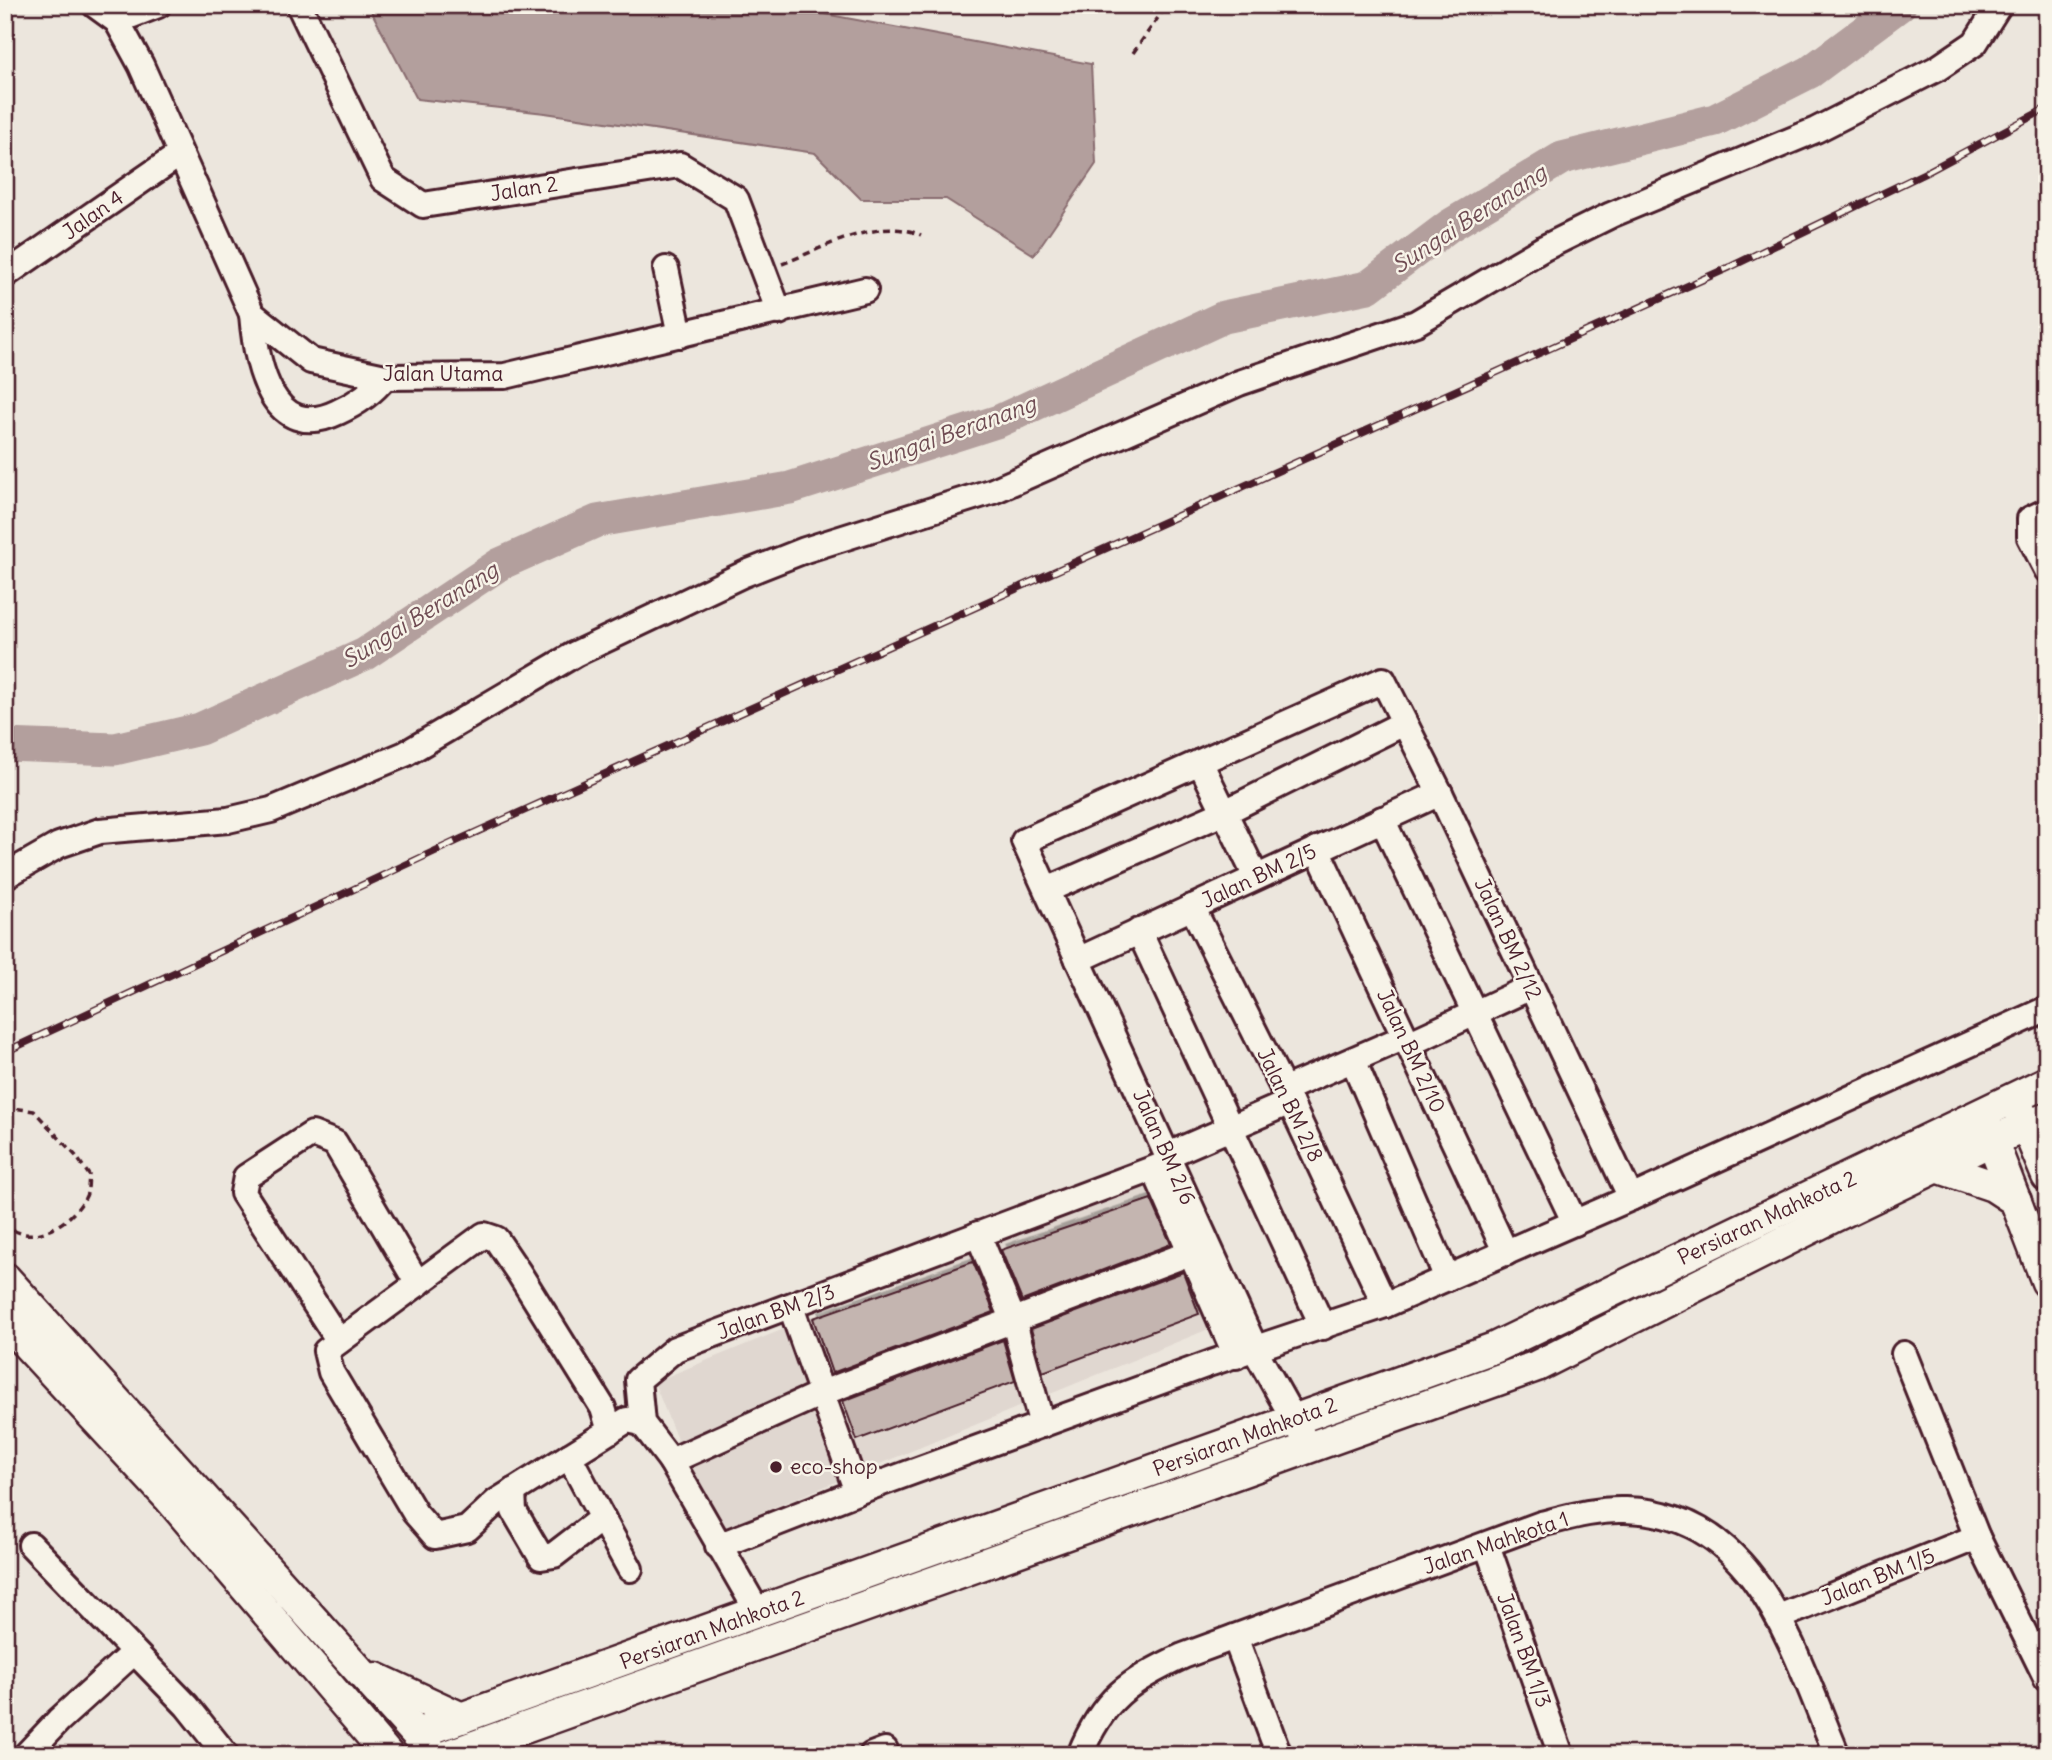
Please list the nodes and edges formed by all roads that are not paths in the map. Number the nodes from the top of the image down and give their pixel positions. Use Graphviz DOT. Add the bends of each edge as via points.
graph roads {
  1 [pos="95,5"];
  2 [pos="158,5"];
  3 [pos="299,5"];
  4 [pos="1998,5"];
  5 [pos="117,21"];
  6 [pos="180,154"];
  7 [pos="666,269"];
  8 [pos="5,275"];
  9 [pos="865,290"];
  10 [pos="779,312"];
  11 [pos="252,314"];
  12 [pos="680,335"];
  13 [pos="385,377"];
  14 [pos="2038,515"];
  15 [pos="2047,570"];
  16 [pos="1404,723"];
  17 [pos="1200,762"];
  18 [pos="1440,793"];
  19 [pos="1225,812"];
  20 [pos="1382,819"];
  21 [pos="1317,849"];
  22 [pos="5,876"];
  23 [pos="1256,877"];
  24 [pos="1047,890"];
  25 [pos="1192,907"];
  26 [pos="1139,932"];
  27 [pos="1079,960"];
  28 [pos="1531,987"];
  29 [pos="2047,1009"];
  30 [pos="1475,1013"];
  31 [pos="1406,1041"];
  32 [pos="1353,1060"];
  33 [pos="2047,1082"];
  34 [pos="1287,1096"];
  35 [pos="2013,1098"];
  36 [pos="2037,1122"];
  37 [pos="1231,1128"];
  38 [pos="1987,1128"];
  39 [pos="1165,1162"];
  40 [pos="1937,1167"];
  41 [pos="2047,1175"];
  42 [pos="1631,1198"];
  43 [pos="2016,1201"];
  44 [pos="1575,1223"];
  45 [pos="978,1234"];
  46 [pos="1191,1253"];
  47 [pos="1506,1253"];
  48 [pos="5,1278"];
  49 [pos="1447,1278"];
  50 [pos="2047,1282"];
  51 [pos="418,1284"];
  52 [pos="1385,1305"];
  53 [pos="790,1307"];
  54 [pos="1013,1320"];
  55 [pos="5,1321"];
  56 [pos="1323,1327"];
  57 [pos="339,1341"];
  58 [pos="1246,1353"];
  59 [pos="1904,1354"];
  60 [pos="822,1393"];
  61 [pos="1295,1419"];
  62 [pos="642,1423"];
  63 [pos="1042,1425"];
  64 [pos="610,1431"];
  65 [pos="1309,1450"];
  66 [pos="569,1456"];
  67 [pos="671,1461"];
  68 [pos="513,1491"];
  69 [pos="857,1492"];
  70 [pos="602,1518"];
  71 [pos="1977,1537"];
  72 [pos="31,1545"];
  73 [pos="1487,1545"];
  74 [pos="718,1546"];
  75 [pos="630,1569"];
  76 [pos="251,1594"];
  77 [pos="759,1614"];
  78 [pos="1779,1617"];
  79 [pos="1235,1637"];
  80 [pos="134,1652"];
  81 [pos="365,1673"];
  82 [pos="2047,1679"];
  83 [pos="564,1714"];
  84 [pos="461,1718"];
  85 [pos="418,1749"];
  86 [pos="26,1755"];
  87 [pos="226,1755"];
  88 [pos="388,1755"];
  89 [pos="449,1755"];
  90 [pos="521,1755"];
  91 [pos="1080,1755"];
  92 [pos="1279,1755"];
  93 [pos="1561,1755"];
  94 [pos="1836,1755"];
  1 -- 5 [label="street, Jalan Utama"];
  2 -- 5 [label="street"];
  3 -- 10 [label="street, Jalan 2" via="383,179 423,205 680,165 736,200"];
  4 -- 22 [label="street" via="1975,43 1938,68 1816,130 1611,215 1544,248 1416,323 1239,383 993,491 744,574 575,654 405,754 271,810 228,820 100,831 59,845"];
  5 -- 6 [label="street, Jalan Utama"];
  6 -- 8 [label="street, Jalan 4"];
  6 -- 11 [label="street, Jalan Utama"];
  7 -- 12 [label="street"];
  9 -- 10 [label="street, Jalan Utama"];
  10 -- 12 [label="street, Jalan Utama"];
  11 -- 13 [label="street, Jalan Utama" via="311,360"];
  11 -- 13 [label="street" via="265,383 286,412 299,421 321,421 351,406"];
  12 -- 13 [label="street, Jalan Utama" via="505,376"];
  14 -- 15 [label="street" via="2030,537"];
  16 -- 17 [label="street, Jalan BM 2/12" via="1383,680"];
  16 -- 18 [label="street, Jalan BM 2/12"];
  16 -- 19 [label="street"];
  17 -- 19 [label="street"];
  17 -- 24 [label="street, Jalan BM 2/6" via="1024,841"];
  18 -- 20 [label="street, Jalan BM 2/5"];
  18 -- 28 [label="street, Jalan BM 2/12"];
  19 -- 23 [label="street"];
  19 -- 24 [label="street"];
  20 -- 21 [label="street, Jalan BM 2/5"];
  20 -- 30 [label="street"];
  21 -- 23 [label="street, Jalan BM 2/5"];
  21 -- 31 [label="street, Jalan BM 2/10"];
  23 -- 25 [label="street, Jalan BM 2/5"];
  24 -- 27 [label="street, Jalan BM 2/6"];
  25 -- 26 [label="street, Jalan BM 2/5"];
  25 -- 34 [label="street, Jalan BM 2/8"];
  26 -- 27 [label="street, Jalan BM 2/5"];
  26 -- 37 [label="street"];
  27 -- 39 [label="street, Jalan BM 2/6"];
  28 -- 30 [label="street, Jalan BM 2/3"];
  28 -- 42 [label="street, Jalan BM 2/12"];
  29 -- 42 [label="street"];
  30 -- 31 [label="street, Jalan BM 2/3"];
  30 -- 44 [label="street"];
  31 -- 32 [label="street, Jalan BM 2/3"];
  31 -- 47 [label="street, Jalan BM 2/10"];
  32 -- 34 [label="street, Jalan BM 2/3"];
  32 -- 49 [label="street"];
  33 -- 35 [label="main road, Persiaran Mahkota 2"];
  34 -- 37 [label="street, Jalan BM 2/3"];
  34 -- 52 [label="street, Jalan BM 2/8"];
  35 -- 36 [label="main road"];
  35 -- 38 [label="main road, Persiaran Mahkota 2"];
  36 -- 38 [label="main road, Persiaran Mahkota 2"];
  36 -- 41 [label="main road"];
  37 -- 39 [label="street, Jalan BM 2/3"];
  37 -- 56 [label="street"];
  38 -- 40 [label="main road, Persiaran Mahkota 2"];
  38 -- 43 [label="main road"];
  38 -- 61 [label="main road, Persiaran Mahkota 2" via="1494,1348"];
  39 -- 45 [label="street, Jalan BM 2/3"];
  39 -- 46 [label="street"];
  39 -- 58 [label="street, Jalan BM 2/6"];
  40 -- 43 [label="main road" via="1993,1186"];
  40 -- 65 [label="main road, Persiaran Mahkota 2" via="1537,1366"];
  42 -- 44 [label="street"];
  43 -- 50 [label="main road"];
  44 -- 47 [label="street"];
  45 -- 53 [label="street, Jalan BM 2/3"];
  45 -- 54 [label="street"];
  46 -- 54 [label="street"];
  46 -- 58 [label="street"];
  47 -- 49 [label="street"];
  48 -- 81 [label="main road"];
  49 -- 52 [label="street"];
  51 -- 57 [label="street"];
  51 -- 57 [label="street" via="335,1143 312,1134 246,1177 243,1193"];
  51 -- 64 [label="street" via="484,1235 496,1239 603,1408"];
  52 -- 56 [label="street"];
  53 -- 60 [label="street"];
  53 -- 62 [label="street, Jalan BM 2/3" via="675,1349 638,1380"];
  54 -- 60 [label="street"];
  54 -- 63 [label="street"];
  55 -- 76 [label="main road" via="169,1497"];
  56 -- 58 [label="street"];
  57 -- 68 [label="street" via="326,1351 331,1372 415,1513 435,1536 467,1529"];
  58 -- 61 [label="street, Jalan BM 2/6"];
  58 -- 63 [label="street"];
  59 -- 71 [label="street"];
  60 -- 67 [label="street"];
  60 -- 69 [label="street"];
  61 -- 65 [label="street, Jalan BM 2/6"];
  61 -- 77 [label="main road, Persiaran Mahkota 2"];
  62 -- 64 [label="street" via="627,1420"];
  62 -- 67 [label="street"];
  63 -- 69 [label="street"];
  64 -- 66 [label="street"];
  65 -- 83 [label="main road, Persiaran Mahkota 2"];
  66 -- 68 [label="street"];
  66 -- 70 [label="street"];
  67 -- 74 [label="street"];
  68 -- 70 [label="street" via="514,1511 541,1557 554,1555"];
  69 -- 74 [label="street"];
  70 -- 75 [label="street"];
  71 -- 78 [label="street, Jalan BM 1/5"];
  71 -- 82 [label="street"];
  72 -- 80 [label="street"];
  73 -- 78 [label="street, Jalan Mahkota 1" via="1588,1512 1657,1513 1716,1540 1746,1567"];
  73 -- 79 [label="street, Jalan Mahkota 1"];
  73 -- 93 [label="street, Jalan BM 1/3"];
  74 -- 77 [label="street"];
  76 -- 85 [label="main road"];
  76 -- 88 [label="main road"];
  77 -- 84 [label="main road, Persiaran Mahkota 2"];
  78 -- 94 [label="street, Jalan Mahkota 1"];
  79 -- 91 [label="street, Jalan Mahkota 1" via="1143,1674 1114,1696 1091,1726"];
  79 -- 92 [label="street"];
  80 -- 86 [label="street"];
  80 -- 87 [label="street" via="187,1706"];
  81 -- 84 [label="main road"];
  81 -- 85 [label="main road"];
  83 -- 89 [label="main road, Persiaran Mahkota 2"];
  83 -- 90 [label="main road"];
  84 -- 85 [label="main road, Persiaran Mahkota 2"];
}
